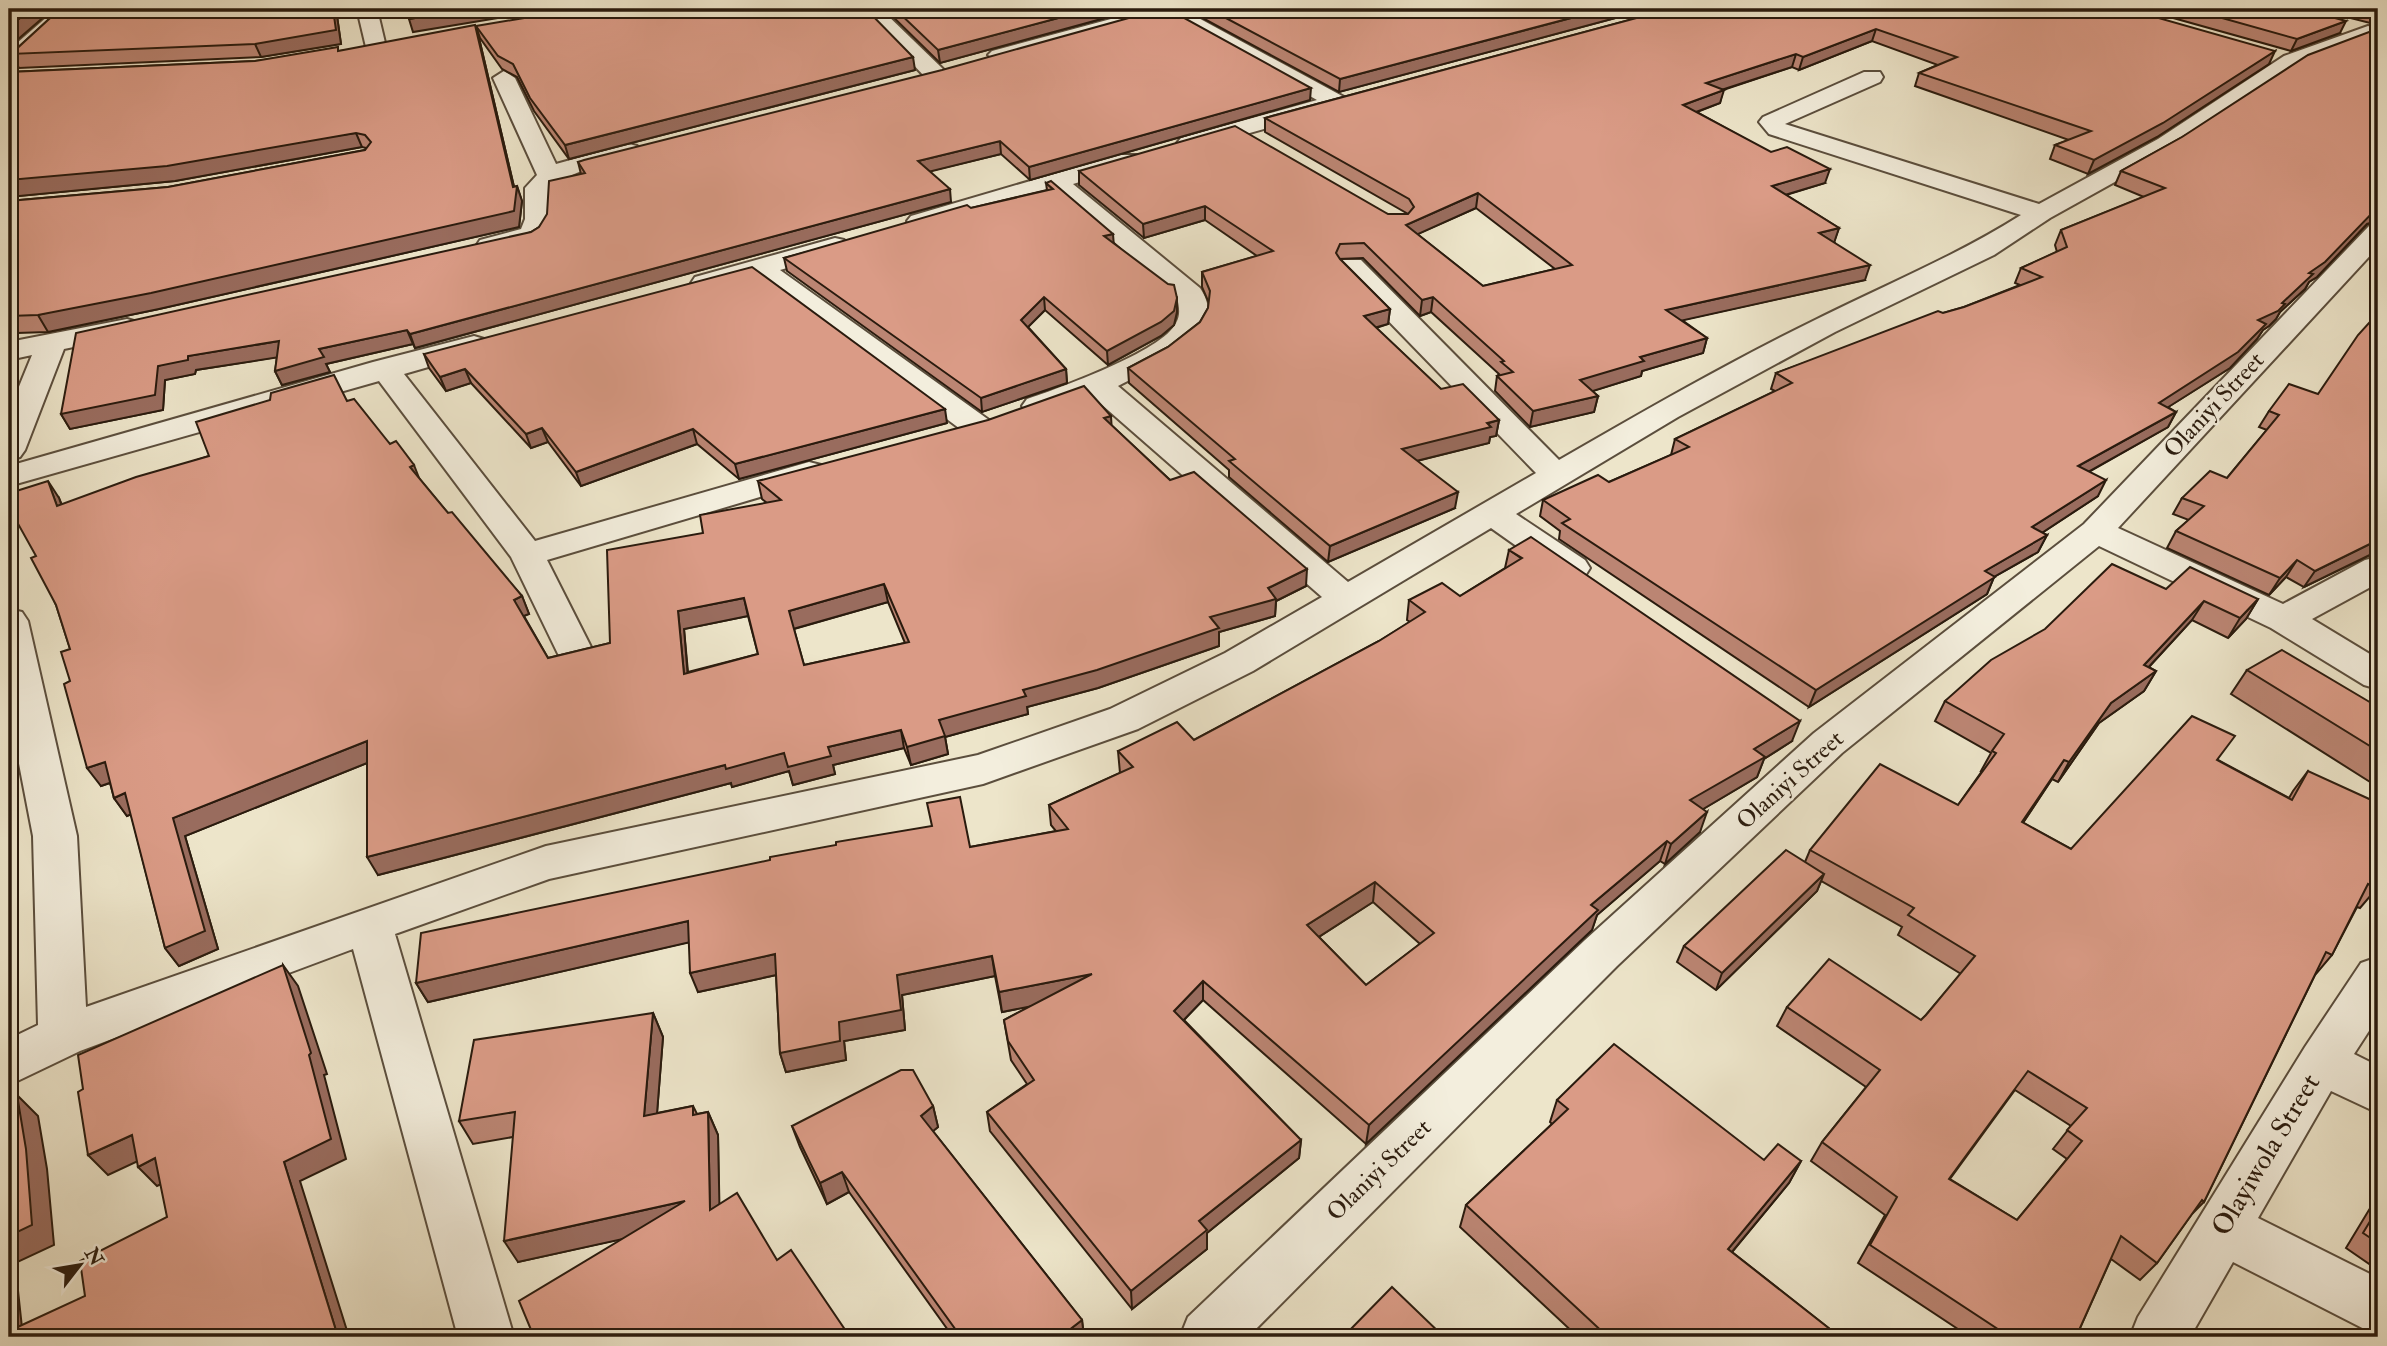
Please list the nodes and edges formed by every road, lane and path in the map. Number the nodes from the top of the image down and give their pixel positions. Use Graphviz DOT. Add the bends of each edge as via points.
graph roads {
  1 [pos="68,9"];
  2 [pos="367,9"];
  3 [pos="870,9"];
  4 [pos="1169,9"];
  5 [pos="2332,22"];
  6 [pos="2373,33"];
  7 [pos="351,51"];
  8 [pos="13,72"];
  9 [pos="1872,77"];
  10 [pos="503,78"];
  11 [pos="1362,94"];
  12 [pos="1336,102"];
  13 [pos="1238,129"];
  14 [pos="655,145"];
  15 [pos="1272,149"];
  16 [pos="550,177"];
  17 [pos="1055,181"];
  18 [pos="2041,213"];
  19 [pos="894,229"];
  20 [pos="2378,232"];
  21 [pos="854,241"];
  22 [pos="463,252"];
  23 [pos="1351,266"];
  24 [pos="760,268"];
  25 [pos="680,290"];
  26 [pos="160,321"];
  27 [pos="505,336"];
  28 [pos="52,342"];
  29 [pos="9,351"];
  30 [pos="384,369"];
  31 [pos="1098,385"];
  32 [pos="998,420"];
  33 [pos="938,438"];
  34 [pos="9,450"];
  35 [pos="832,466"];
  36 [pos="1556,475"];
  37 [pos="9,476"];
  38 [pos="1490,512"];
  39 [pos="2096,531"];
  40 [pos="527,555"];
  41 [pos="2378,568"];
  42 [pos="1603,589"];
  43 [pos="1345,598"];
  44 [pos="2284,619"];
  45 [pos="9,621"];
  46 [pos="573,649"];
  47 [pos="2378,676"];
  48 [pos="369,924"];
  49 [pos="2378,977"];
  50 [pos="63,1035"];
  51 [pos="2322,1062"];
  52 [pos="9,1063"];
  53 [pos="2378,1091"];
  54 [pos="2222,1228"];
  55 [pos="2378,1308"];
  56 [pos="486,1337"];
  57 [pos="1208,1337"];
  58 [pos="2158,1337"];
  1 -- 8 [label="street"];
  2 -- 7 [label="street" via="383,46"];
  3 -- 4 [label="street" via="924,77"];
  4 -- 12 [label="street"];
  5 -- 6 [label="street"];
  6 -- 18 [label="street" via="2279,58 2166,145"];
  9 -- 18 [label="street" via="1771,122 1799,137"];
  10 -- 16 [label="street"];
  11 -- 12 [label="street"];
  12 -- 13 [label="street"];
  13 -- 15 [label="street"];
  13 -- 17 [label="street"];
  14 -- 16 [label="street"];
  16 -- 22 [label="street" via="537,188 538,219 532,234"];
  17 -- 19 [label="street"];
  17 -- 31 [label="street" via="1190,294 1194,312 1189,329 1172,344"];
  18 -- 36 [label="street" via="1985,249 1825,326"];
  20 -- 39 [label="street, Olaniyi Street"];
  21 -- 24 [label="street"];
  23 -- 36 [label="street"];
  24 -- 25 [label="street"];
  24 -- 32 [label="street"];
  26 -- 28 [label="street"];
  27 -- 30 [label="street"];
  28 -- 29 [label="street"];
  28 -- 34 [label="street"];
  30 -- 37 [label="street"];
  30 -- 40 [label="street"];
  31 -- 32 [label="street"];
  31 -- 43 [label="street"];
  32 -- 33 [label="street"];
  35 -- 40 [label="street"];
  36 -- 38 [label="street"];
  38 -- 42 [label="street"];
  38 -- 43 [label="street"];
  39 -- 44 [label="street"];
  39 -- 57 [label="street, Olaniyi Street" via="1811,732 1601,953"];
  40 -- 46 [label="street"];
  41 -- 44 [label="street"];
  43 -- 48 [label="street" via="1239,662 1124,719 983,769 546,863"];
  44 -- 47 [label="street"];
  45 -- 50 [label="street" via="55,836"];
  48 -- 50 [label="street"];
  48 -- 56 [label="street"];
  49 -- 51 [label="street, Olayiwola Street"];
  50 -- 52 [label="street"];
  51 -- 53 [label="street"];
  51 -- 54 [label="street, Olayiwola Street"];
  54 -- 55 [label="street"];
  54 -- 58 [label="street, Olayiwola Street"];
}
